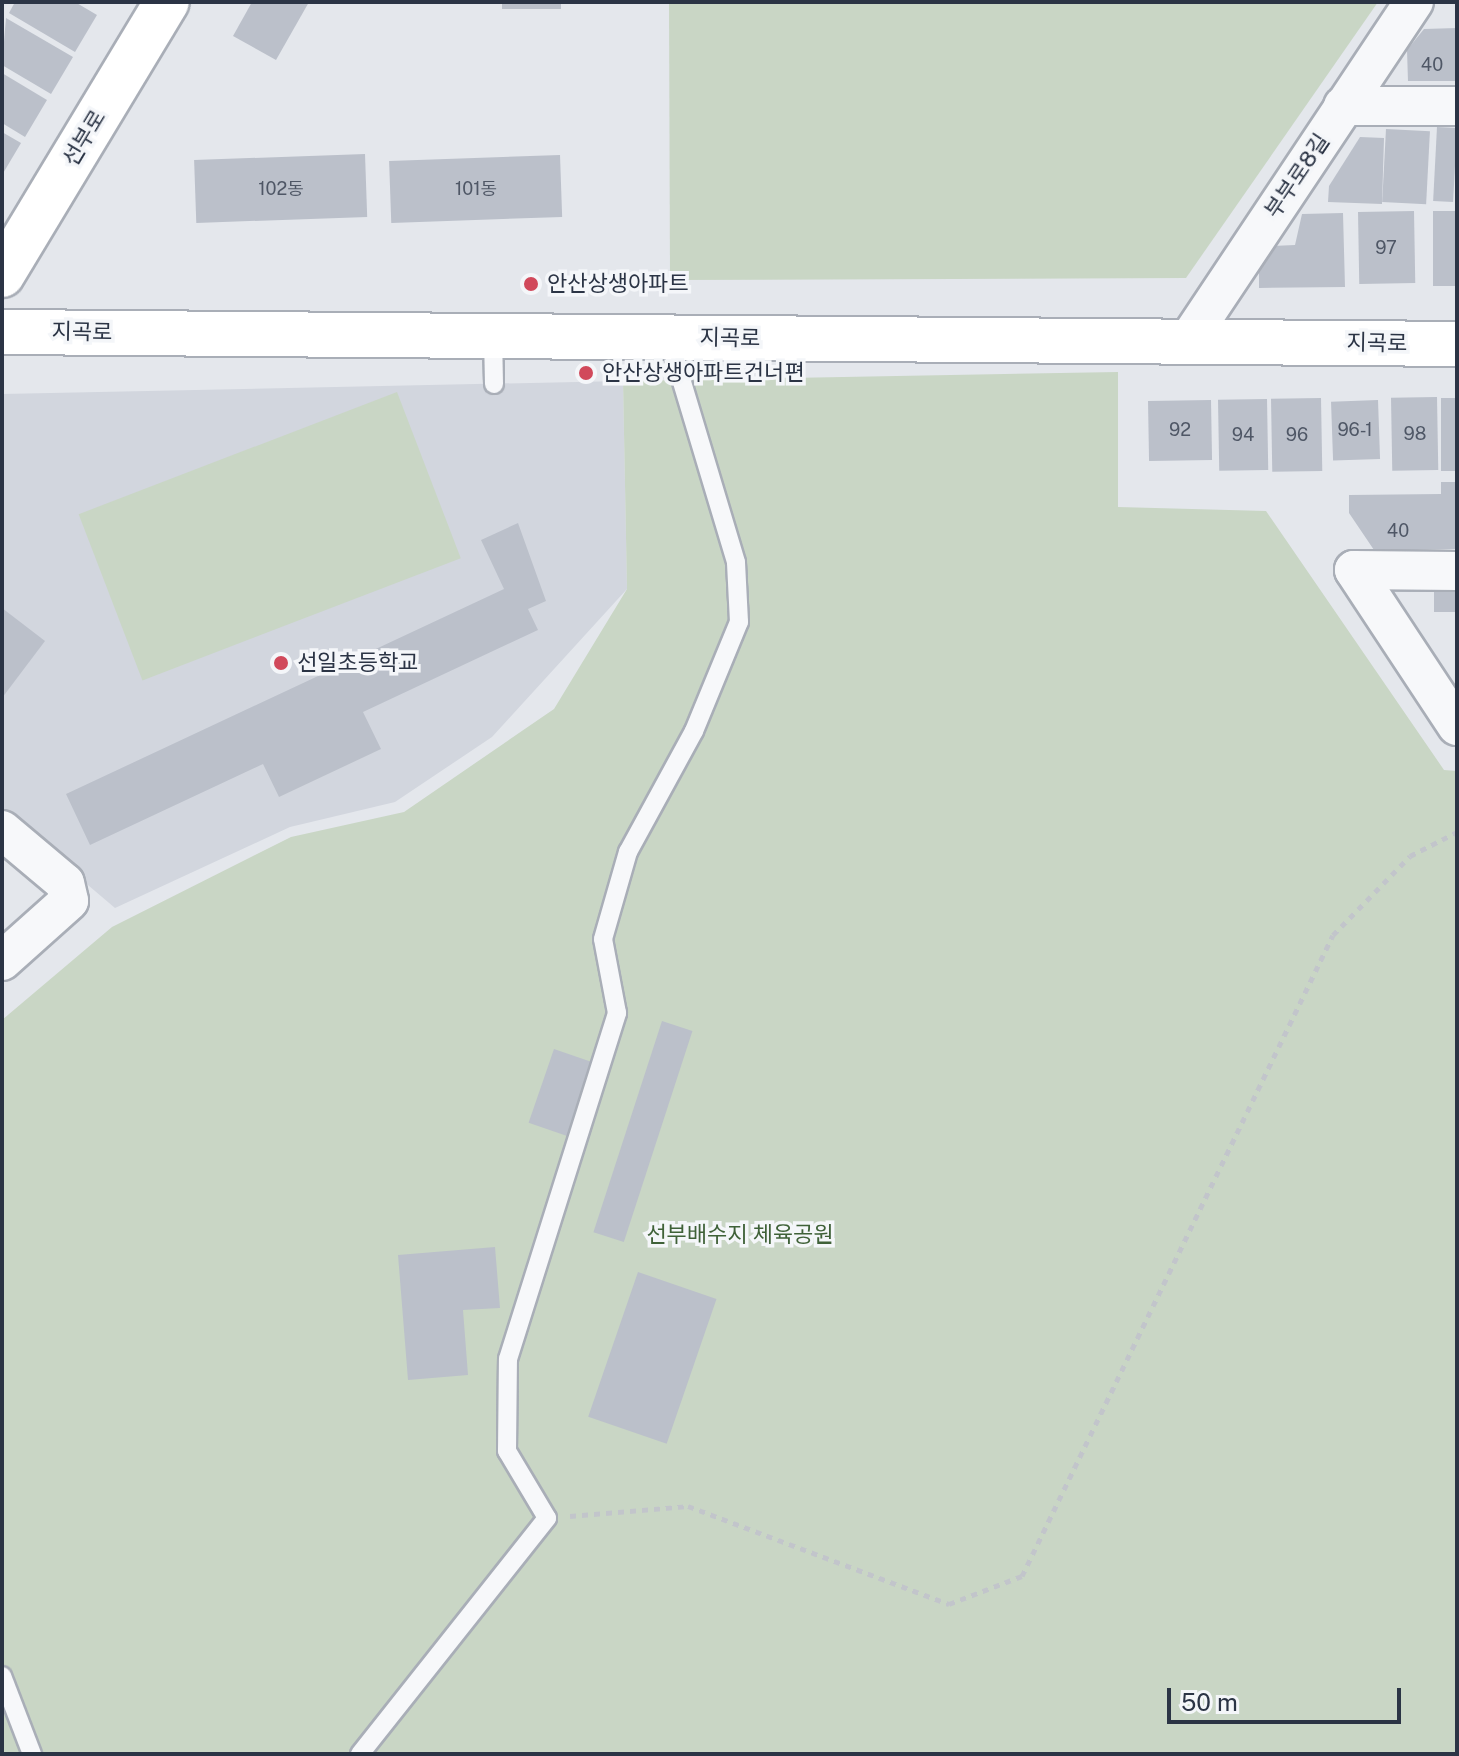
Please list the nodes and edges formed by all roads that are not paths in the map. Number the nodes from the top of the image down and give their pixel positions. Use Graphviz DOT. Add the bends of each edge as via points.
graph roads {
  1 [pos="167,2"];
  2 [pos="1414,2"];
  3 [pos="1343,106"];
  4 [pos="1457,106"];
  5 [pos="2,275"];
  6 [pos="2,332"];
  7 [pos="493,336"];
  8 [pos="669,337"];
  9 [pos="1187,342"];
  10 [pos="1457,344"];
  11 [pos="494,384"];
  12 [pos="1457,571"];
  13 [pos="1457,726"];
  14 [pos="6,827"];
  15 [pos="2,961"];
  16 [pos="2,1676"];
  17 [pos="32,1754"];
  18 [pos="360,1754"];
  1 -- 5 [label="main road, 선부로"];
  2 -- 3 [label="street, 부부로8길"];
  3 -- 4 [label="street"];
  3 -- 9 [label="street, 부부로8길"];
  6 -- 7 [label="main road, 지곡로"];
  7 -- 8 [label="main road, 지곡로"];
  7 -- 11 [label="lane"];
  8 -- 9 [label="main road, 지곡로"];
  8 -- 18 [label="lane" via="736,562 739,622 694,731 628,852 603,939 617,1013 508,1359 507,1451 547,1518"];
  9 -- 10 [label="main road, 지곡로"];
  12 -- 13 [label="street" via="1354,570"];
  14 -- 15 [label="street" via="65,883 69,901"];
  16 -- 17 [label="lane"];
}
